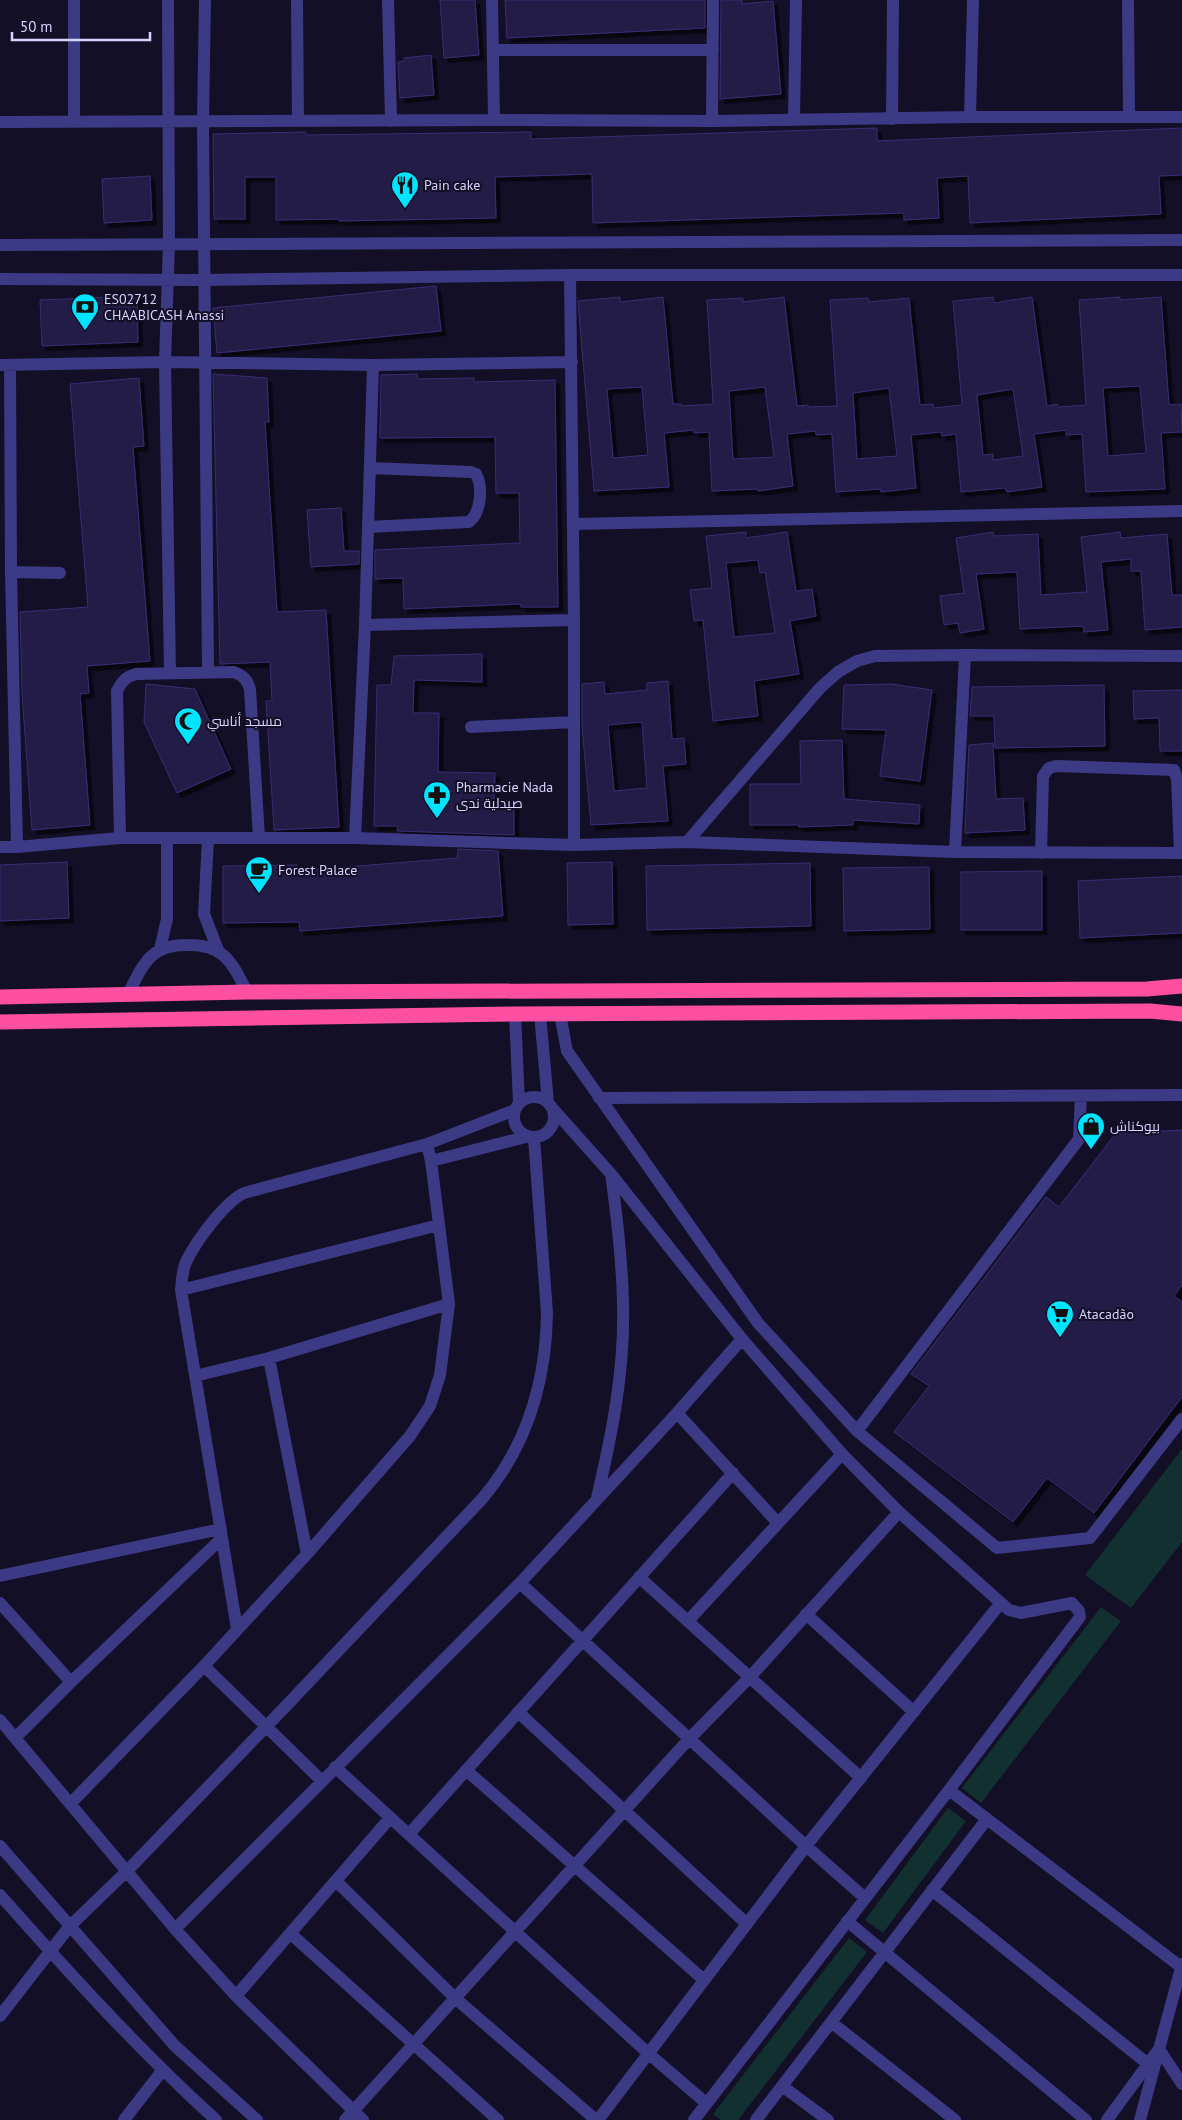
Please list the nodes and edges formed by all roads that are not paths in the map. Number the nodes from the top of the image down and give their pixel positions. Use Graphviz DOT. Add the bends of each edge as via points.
graph roads {
  1 [pos="74,0"];
  2 [pos="168,0"];
  3 [pos="205,0"];
  4 [pos="297,0"];
  5 [pos="388,0"];
  6 [pos="492,0"];
  7 [pos="713,0"];
  8 [pos="796,0"];
  9 [pos="893,0"];
  10 [pos="973,0"];
  11 [pos="1128,0"];
  12 [pos="493,50"];
  13 [pos="713,50"];
  14 [pos="970,117"];
  15 [pos="1129,117"];
  16 [pos="1182,117"];
  17 [pos="892,119"];
  18 [pos="169,120"];
  19 [pos="494,120"];
  20 [pos="794,120"];
  21 [pos="74,121"];
  22 [pos="202,121"];
  23 [pos="298,121"];
  24 [pos="390,121"];
  25 [pos="712,121"];
  26 [pos="0,122"];
  27 [pos="1182,240"];
  28 [pos="204,243"];
  29 [pos="169,244"];
  30 [pos="0,245"];
  31 [pos="570,275"];
  32 [pos="1182,275"];
  33 [pos="0,279"];
  34 [pos="168,279"];
  35 [pos="203,280"];
  36 [pos="165,362"];
  37 [pos="205,362"];
  38 [pos="572,362"];
  39 [pos="5,365"];
  40 [pos="373,365"];
  41 [pos="370,468"];
  42 [pos="1182,511"];
  43 [pos="574,524"];
  44 [pos="368,527"];
  45 [pos="11,572"];
  46 [pos="60,573"];
  47 [pos="6,619"];
  48 [pos="574,620"];
  49 [pos="365,625"];
  50 [pos="964,655"];
  51 [pos="1182,656"];
  52 [pos="208,672"];
  53 [pos="170,673"];
  54 [pos="574,722"];
  55 [pos="471,727"];
  56 [pos="120,838"];
  57 [pos="208,838"];
  58 [pos="259,838"];
  59 [pos="355,838"];
  60 [pos="167,839"];
  61 [pos="687,842"];
  62 [pos="574,845"];
  63 [pos="0,847"];
  64 [pos="17,847"];
  65 [pos="955,852"];
  66 [pos="1041,853"];
  67 [pos="1181,854"];
  68 [pos="160,949"];
  69 [pos="218,950"];
  70 [pos="1182,986"];
  71 [pos="247,992"];
  72 [pos="128,994"];
  73 [pos="0,997"];
  74 [pos="516,1014"];
  75 [pos="540,1014"];
  76 [pos="560,1014"];
  77 [pos="1182,1014"];
  78 [pos="0,1022"];
  79 [pos="1182,1095"];
  80 [pos="1081,1096"];
  81 [pos="600,1098"];
  82 [pos="550,1106"];
  83 [pos="517,1107"];
  84 [pos="530,1137"];
  85 [pos="427,1144"];
  86 [pos="431,1161"];
  87 [pos="611,1174"];
  88 [pos="440,1225"];
  89 [pos="181,1290"];
  90 [pos="449,1304"];
  91 [pos="742,1339"];
  92 [pos="269,1358"];
  93 [pos="195,1376"];
  94 [pos="678,1413"];
  95 [pos="1182,1418"];
  96 [pos="857,1431"];
  97 [pos="842,1454"];
  98 [pos="733,1473"];
  99 [pos="597,1498"];
  100 [pos="899,1512"];
  101 [pos="778,1522"];
  102 [pos="222,1533"];
  103 [pos="307,1554"];
  104 [pos="0,1576"];
  105 [pos="640,1576"];
  106 [pos="520,1583"];
  107 [pos="0,1603"];
  108 [pos="1000,1604"];
  109 [pos="806,1614"];
  110 [pos="688,1620"];
  111 [pos="237,1629"];
  112 [pos="582,1640"];
  113 [pos="204,1666"];
  114 [pos="750,1677"];
  115 [pos="71,1682"];
  116 [pos="518,1712"];
  117 [pos="914,1712"];
  118 [pos="0,1720"];
  119 [pos="267,1726"];
  120 [pos="15,1738"];
  121 [pos="690,1739"];
  122 [pos="335,1767"];
  123 [pos="466,1770"];
  124 [pos="861,1778"];
  125 [pos="322,1781"];
  126 [pos="949,1790"];
  127 [pos="70,1804"];
  128 [pos="624,1811"];
  129 [pos="390,1818"];
  130 [pos="987,1819"];
  131 [pos="409,1834"];
  132 [pos="0,1846"];
  133 [pos="806,1846"];
  134 [pos="574,1866"];
  135 [pos="127,1872"];
  136 [pos="336,1881"];
  137 [pos="932,1890"];
  138 [pos="0,1894"];
  139 [pos="865,1898"];
  140 [pos="847,1921"];
  141 [pos="747,1924"];
  142 [pos="69,1927"];
  143 [pos="175,1929"];
  144 [pos="515,1932"];
  145 [pos="291,1934"];
  146 [pos="50,1951"];
  147 [pos="884,1952"];
  148 [pos="1182,1966"];
  149 [pos="704,1980"];
  150 [pos="236,1996"];
  151 [pos="456,1998"];
  152 [pos="0,2016"];
  153 [pos="831,2022"];
  154 [pos="414,2044"];
  155 [pos="1159,2049"];
  156 [pos="649,2054"];
  157 [pos="1148,2064"];
  158 [pos="162,2071"];
  159 [pos="1182,2084"];
  160 [pos="782,2086"];
  161 [pos="706,2103"];
  162 [pos="349,2116"];
  163 [pos="698,2118"];
  164 [pos="124,2120"];
  165 [pos="216,2120"];
  166 [pos="257,2120"];
  167 [pos="363,2120"];
  168 [pos="498,2120"];
  169 [pos="597,2120"];
  170 [pos="756,2120"];
  171 [pos="828,2120"];
  172 [pos="956,2120"];
  173 [pos="1086,2120"];
  174 [pos="1107,2120"];
  175 [pos="1140,2120"];
  1 -- 21 [label="street"];
  2 -- 18 [label="street"];
  3 -- 22 [label="street"];
  4 -- 23 [label="street"];
  5 -- 24 [label="street"];
  6 -- 12 [label="street"];
  7 -- 13 [label="street"];
  8 -- 20 [label="street"];
  9 -- 17 [label="street"];
  10 -- 14 [label="street"];
  11 -- 15 [label="street"];
  12 -- 13 [label="street"];
  12 -- 19 [label="street"];
  13 -- 25 [label="street"];
  14 -- 15 [label="street"];
  14 -- 17 [label="street"];
  15 -- 16 [label="street"];
  17 -- 20 [label="street"];
  18 -- 21 [label="street"];
  18 -- 22 [label="street"];
  18 -- 29 [label="street"];
  19 -- 24 [label="street"];
  19 -- 25 [label="street"];
  20 -- 25 [label="street"];
  21 -- 26 [label="street"];
  22 -- 23 [label="street"];
  22 -- 28 [label="street"];
  23 -- 24 [label="street"];
  27 -- 28 [label="street"];
  28 -- 29 [label="street"];
  28 -- 35 [label="street"];
  29 -- 30 [label="street"];
  29 -- 34 [label="street"];
  31 -- 32 [label="street"];
  31 -- 35 [label="street"];
  31 -- 38 [label="street"];
  33 -- 34 [label="street"];
  34 -- 35 [label="street"];
  34 -- 36 [label="street"];
  35 -- 37 [label="street"];
  36 -- 37 [label="street"];
  36 -- 39 [label="street"];
  36 -- 53 [label="street"];
  37 -- 40 [label="street"];
  37 -- 52 [label="street"];
  38 -- 40 [label="street"];
  38 -- 43 [label="street"];
  39 -- 45 [label="street"];
  40 -- 41 [label="street"];
  41 -- 44 [label="street"];
  41 -- 44 [label="street" via="471,472 476,474 479,484 478,513 469,522"];
  42 -- 43 [label="street"];
  43 -- 48 [label="street"];
  44 -- 49 [label="street"];
  45 -- 46 [label="street"];
  45 -- 47 [label="street"];
  47 -- 64 [label="street"];
  48 -- 49 [label="street"];
  48 -- 54 [label="street"];
  49 -- 59 [label="street"];
  50 -- 51 [label="street"];
  50 -- 61 [label="street" via="876,656 857,661 838,672 820,688"];
  50 -- 65 [label="street"];
  52 -- 53 [label="street"];
  52 -- 58 [label="street" via="234,672 248,681"];
  53 -- 56 [label="street" via="136,674 121,683 117,691"];
  54 -- 55 [label="street"];
  54 -- 62 [label="street"];
  56 -- 60 [label="street"];
  56 -- 64 [label="street"];
  57 -- 58 [label="street"];
  57 -- 60 [label="street"];
  57 -- 69 [label="street" via="204,914"];
  58 -- 59 [label="street"];
  59 -- 62 [label="street"];
  60 -- 68 [label="street" via="167,919"];
  61 -- 62 [label="street"];
  61 -- 65 [label="street"];
  63 -- 64 [label="street"];
  65 -- 66 [label="street"];
  66 -- 67 [label="street"];
  66 -- 67 [label="street" via="1043,776 1049,768 1056,766 1174,770 1178,778"];
  68 -- 69 [label="street" via="173,944 192,944"];
  68 -- 72 [label="street" via="141,968"];
  69 -- 71 [label="street" via="234,966"];
  70 -- 71 [label="highway" via="1137,989"];
  71 -- 72 [label="highway"];
  72 -- 73 [label="highway"];
  74 -- 75 [label="highway"];
  74 -- 78 [label="highway"];
  74 -- 83 [label="street"];
  75 -- 76 [label="highway"];
  75 -- 82 [label="street"];
  76 -- 77 [label="highway"];
  76 -- 81 [label="street" via="567,1052"];
  79 -- 80 [label="street"];
  80 -- 81 [label="street"];
  80 -- 96 [label="street" via="1080,1139"];
  81 -- 96 [label="street" via="758,1323"];
  82 -- 83 [label="street" via="534,1097"];
  82 -- 84 [label="street" via="553,1125 542,1136"];
  82 -- 87 [label="street"];
  83 -- 84 [label="street" via="515,1126"];
  83 -- 85 [label="street"];
  84 -- 86 [label="street"];
  84 -- 119 [label="street" via="546,1335 537,1394 519,1443 497,1482 482,1499"];
  85 -- 86 [label="street"];
  85 -- 89 [label="street" via="255,1189 234,1198 187,1260"];
  86 -- 88 [label="street"];
  87 -- 91 [label="street"];
  87 -- 99 [label="street" via="620,1239 623,1323 621,1369 612,1434"];
  88 -- 89 [label="street"];
  88 -- 90 [label="street"];
  89 -- 93 [label="street"];
  90 -- 92 [label="street"];
  90 -- 103 [label="street" via="440,1375 430,1406 410,1436"];
  91 -- 94 [label="street"];
  91 -- 97 [label="street"];
  92 -- 93 [label="street"];
  92 -- 103 [label="street"];
  93 -- 102 [label="street"];
  94 -- 98 [label="street"];
  94 -- 99 [label="street"];
  95 -- 96 [label="street" via="1090,1538 997,1548"];
  97 -- 100 [label="street"];
  97 -- 101 [label="street"];
  98 -- 101 [label="street"];
  98 -- 105 [label="street"];
  99 -- 106 [label="street"];
  100 -- 108 [label="street"];
  100 -- 109 [label="street"];
  101 -- 110 [label="street"];
  102 -- 104 [label="street"];
  102 -- 111 [label="street"];
  102 -- 115 [label="street"];
  103 -- 111 [label="street"];
  105 -- 110 [label="street"];
  105 -- 112 [label="street"];
  106 -- 112 [label="street"];
  106 -- 122 [label="street"];
  107 -- 115 [label="street"];
  108 -- 117 [label="street"];
  108 -- 126 [label="street" via="1021,1613 1072,1603 1080,1617"];
  109 -- 114 [label="street"];
  109 -- 117 [label="street"];
  110 -- 114 [label="street"];
  111 -- 113 [label="street"];
  112 -- 116 [label="street"];
  112 -- 121 [label="street"];
  113 -- 119 [label="street"];
  113 -- 127 [label="street"];
  114 -- 121 [label="street"];
  114 -- 124 [label="street"];
  115 -- 120 [label="street"];
  116 -- 123 [label="street"];
  116 -- 128 [label="street"];
  117 -- 124 [label="street"];
  118 -- 120 [label="street"];
  119 -- 125 [label="street"];
  119 -- 135 [label="street"];
  120 -- 127 [label="street"];
  121 -- 128 [label="street"];
  121 -- 133 [label="street"];
  122 -- 125 [label="street"];
  122 -- 129 [label="street"];
  123 -- 131 [label="street"];
  123 -- 134 [label="street"];
  124 -- 133 [label="street"];
  125 -- 143 [label="street"];
  126 -- 130 [label="street"];
  126 -- 139 [label="street"];
  127 -- 135 [label="street"];
  128 -- 134 [label="street"];
  128 -- 141 [label="street"];
  129 -- 131 [label="street"];
  129 -- 136 [label="street"];
  130 -- 137 [label="street"];
  130 -- 148 [label="street"];
  131 -- 144 [label="street"];
  132 -- 142 [label="street"];
  133 -- 139 [label="street"];
  133 -- 141 [label="street"];
  134 -- 144 [label="street"];
  134 -- 149 [label="street"];
  135 -- 142 [label="street"];
  135 -- 143 [label="street"];
  136 -- 145 [label="street"];
  136 -- 151 [label="street"];
  137 -- 147 [label="street"];
  137 -- 157 [label="street"];
  138 -- 146 [label="street"];
  139 -- 140 [label="street"];
  140 -- 147 [label="street"];
  140 -- 161 [label="street"];
  141 -- 149 [label="street"];
  142 -- 146 [label="street"];
  142 -- 166 [label="street" via="174,2046"];
  143 -- 150 [label="street"];
  144 -- 151 [label="street"];
  144 -- 156 [label="street"];
  145 -- 150 [label="street"];
  145 -- 154 [label="street"];
  146 -- 152 [label="street"];
  146 -- 158 [label="street"];
  147 -- 153 [label="street"];
  147 -- 173 [label="street"];
  148 -- 155 [label="street"];
  149 -- 156 [label="street"];
  150 -- 162 [label="street"];
  151 -- 154 [label="street"];
  151 -- 169 [label="street"];
  153 -- 160 [label="street"];
  153 -- 172 [label="street"];
  154 -- 162 [label="street"];
  154 -- 168 [label="street"];
  155 -- 157 [label="street"];
  155 -- 159 [label="street"];
  155 -- 175 [label="street"];
  156 -- 161 [label="street"];
  156 -- 169 [label="street"];
  157 -- 174 [label="street"];
  158 -- 164 [label="street"];
  158 -- 165 [label="street"];
  160 -- 170 [label="street"];
  160 -- 171 [label="street"];
  161 -- 163 [label="street"];
  162 -- 167 [label="street"];
}
